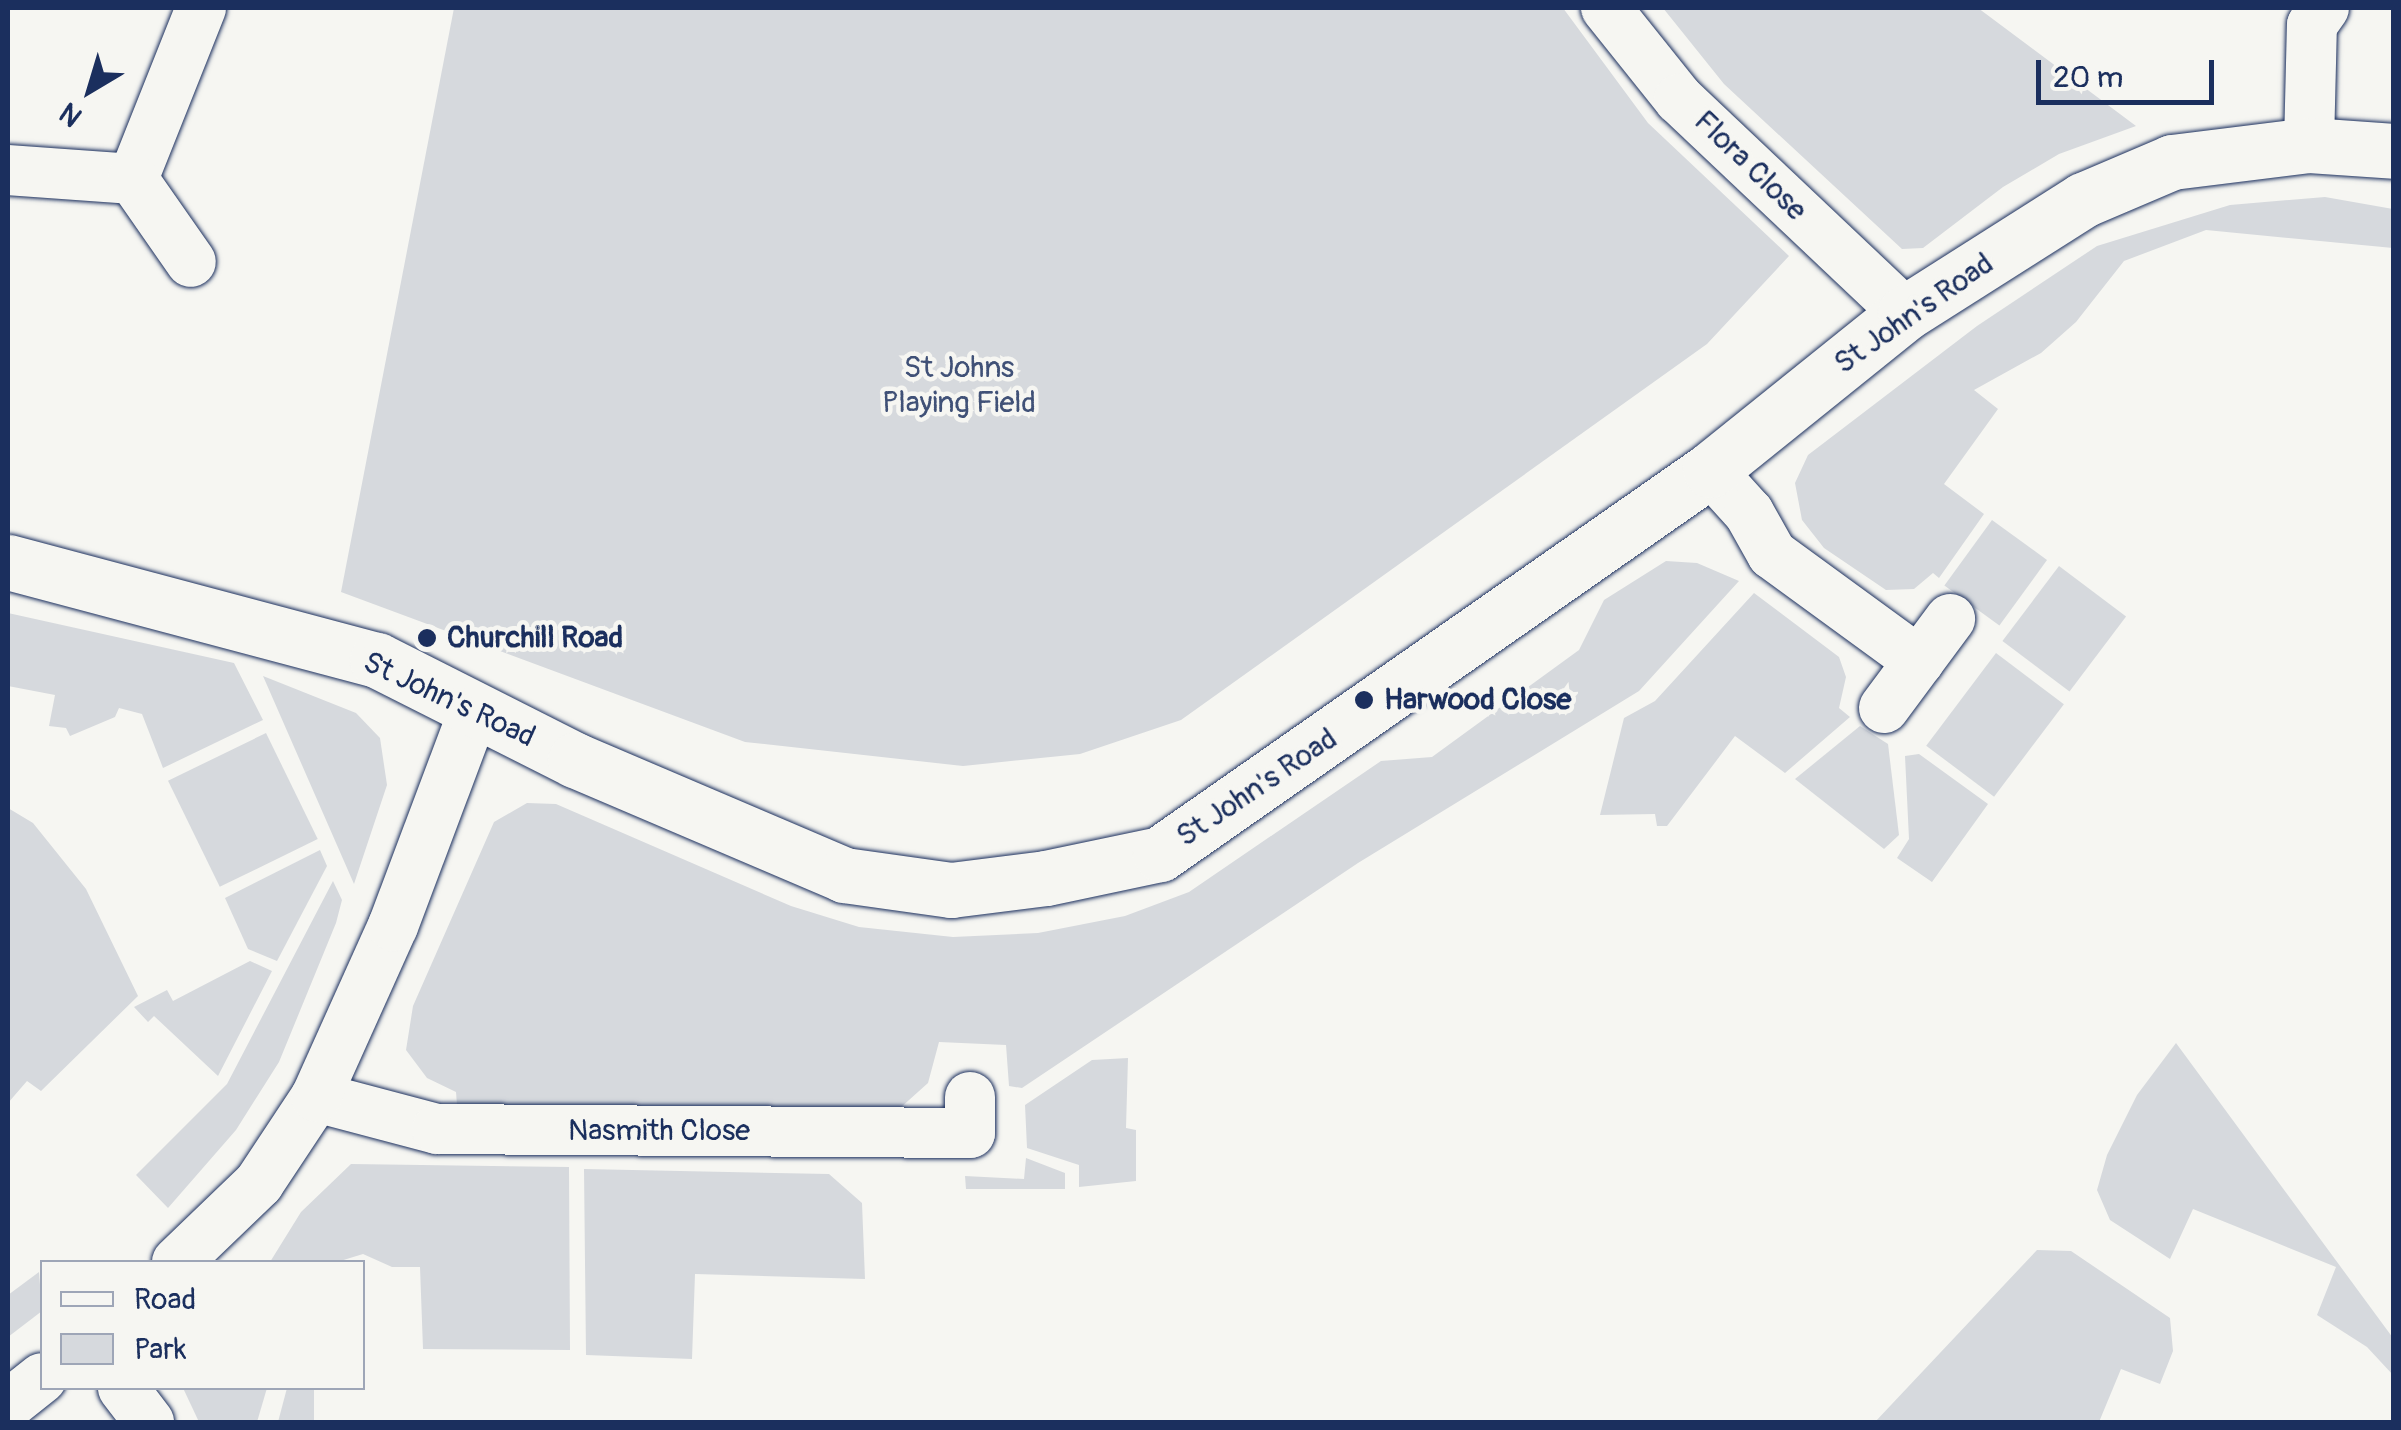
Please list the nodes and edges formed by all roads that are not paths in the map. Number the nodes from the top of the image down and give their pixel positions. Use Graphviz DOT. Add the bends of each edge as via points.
graph roads {
  1 [pos="201,8"];
  2 [pos="1606,8"];
  3 [pos="2324,8"];
  4 [pos="2309,144"];
  5 [pos="2394,151"];
  6 [pos="8,170"];
  7 [pos="132,179"];
  8 [pos="191,262"];
  9 [pos="1905,314"];
  10 [pos="1710,470"];
  11 [pos="8,562"];
  12 [pos="1950,619"];
  13 [pos="1918,661"];
  14 [pos="1884,708"];
  15 [pos="474,710"];
  16 [pos="316,1098"];
  17 [pos="970,1098"];
  18 [pos="179,1260"];
  19 [pos="40,1380"];
  20 [pos="124,1390"];
  21 [pos="8,1404"];
  22 [pos="149,1422"];
  1 -- 7 [label="street"];
  2 -- 9 [label="street, Flora Close" via="1680,98"];
  3 -- 4 [label="street" via="2312,25"];
  4 -- 5 [label="street, St John's Road"];
  4 -- 9 [label="street, St John's Road" via="2172,162 2083,200"];
  6 -- 7 [label="street"];
  7 -- 8 [label="street"];
  9 -- 10 [label="street, St John's Road"];
  10 -- 13 [label="street" via="1749,513 1772,554"];
  10 -- 15 [label="street, St John's Road" via="1160,854 1046,878 951,890 844,875"];
  11 -- 15 [label="street, St John's Road" via="377,660"];
  12 -- 13 [label="street"];
  13 -- 14 [label="street"];
  15 -- 16 [label="street" via="393,926"];
  16 -- 17 [label="street, Nasmith Close" via="437,1130 970,1133"];
  16 -- 18 [label="street" via="259,1183"];
  19 -- 21 [label="street"];
  20 -- 22 [label="street"];
}
